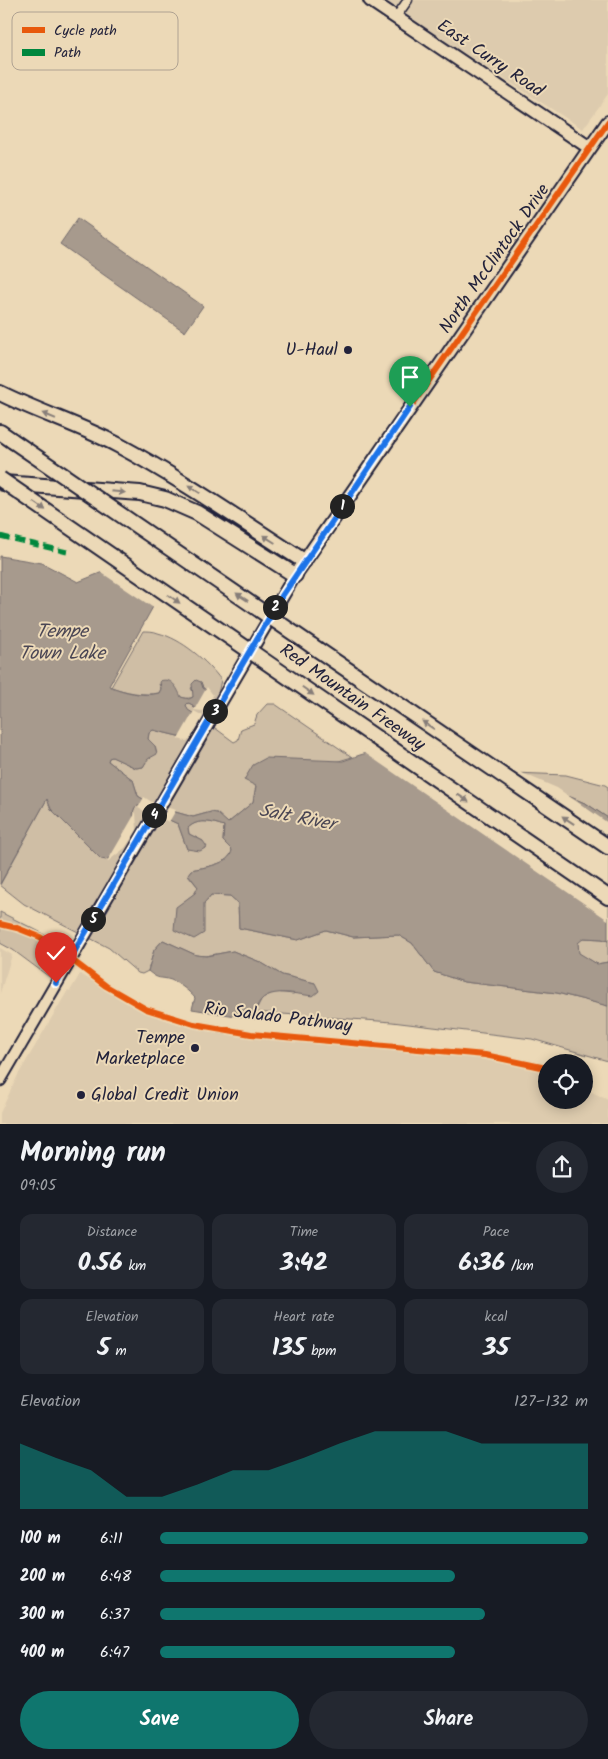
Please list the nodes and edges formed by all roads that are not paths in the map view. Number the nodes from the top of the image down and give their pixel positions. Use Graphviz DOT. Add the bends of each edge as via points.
graph roads {
  1 [pos="370,0"];
  2 [pos="408,0"];
  3 [pos="396,17"];
  4 [pos="608,122"];
  5 [pos="590,148"];
  6 [pos="0,393"];
  7 [pos="0,432"];
  8 [pos="0,481"];
  9 [pos="304,561"];
  10 [pos="295,575"];
  11 [pos="608,847"];
  12 [pos="608,897"];
  13 [pos="0,1080"];
  1 -- 3 [label="main road, East Curry Road"];
  2 -- 3 [label="street"];
  3 -- 5 [label="main road, East Curry Road"];
  4 -- 5 [label="main road, North McClintock Drive"];
  5 -- 9 [label="main road, North McClintock Drive"];
  9 -- 6 [label="highway, one-way" via="142,458"];
  11 -- 7 [label="highway, Red Mountain Freeway, one-way, bridge"];
  8 -- 10 [label="highway, one-way" via="140,493 165,499 197,513"];
  8 -- 12 [label="highway, Red Mountain Freeway, one-way, bridge"];
  9 -- 10 [label="main road, North McClintock Drive"];
  10 -- 13 [label="main road, bridge"];
}
